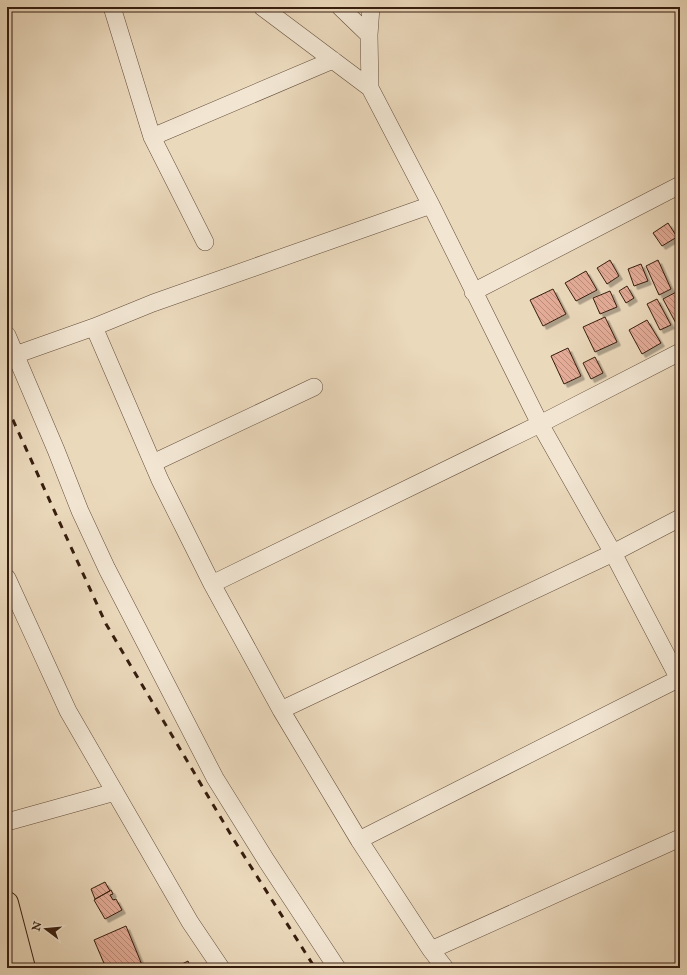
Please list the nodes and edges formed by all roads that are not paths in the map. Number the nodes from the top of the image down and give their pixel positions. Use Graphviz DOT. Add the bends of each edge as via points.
graph roads {
  1 [pos="112,7"];
  2 [pos="262,7"];
  3 [pos="340,7"];
  4 [pos="371,7"];
  5 [pos="369,35"];
  6 [pos="333,60"];
  7 [pos="370,88"];
  8 [pos="152,137"];
  9 [pos="680,185"];
  10 [pos="431,206"];
  11 [pos="205,242"];
  12 [pos="473,292"];
  13 [pos="94,327"];
  14 [pos="7,335"];
  15 [pos="680,352"];
  16 [pos="15,355"];
  17 [pos="314,387"];
  18 [pos="540,424"];
  19 [pos="153,463"];
  20 [pos="680,518"];
  21 [pos="613,553"];
  22 [pos="7,578"];
  23 [pos="212,584"];
  24 [pos="680,679"];
  25 [pos="281,710"];
  26 [pos="115,792"];
  27 [pos="7,822"];
  28 [pos="680,838"];
  29 [pos="359,840"];
  30 [pos="7,903"];
  31 [pos="431,950"];
  32 [pos="24,968"];
  33 [pos="221,968"];
  34 [pos="337,968"];
  35 [pos="445,968"];
  1 -- 8 [label="street"];
  2 -- 6 [label="street"];
  3 -- 5 [label="street"];
  4 -- 5 [label="street"];
  5 -- 7 [label="street"];
  6 -- 7 [label="street"];
  6 -- 8 [label="street"];
  7 -- 10 [label="street"];
  8 -- 11 [label="street"];
  9 -- 12 [label="street"];
  10 -- 12 [label="street"];
  10 -- 13 [label="street" via="153,303"];
  12 -- 18 [label="street"];
  13 -- 16 [label="street"];
  13 -- 19 [label="street"];
  14 -- 16 [label="street"];
  15 -- 18 [label="street"];
  16 -- 34 [label="street" via="104,562 215,778"];
  17 -- 19 [label="street"];
  18 -- 21 [label="street"];
  18 -- 23 [label="street"];
  19 -- 23 [label="street"];
  20 -- 21 [label="street"];
  21 -- 24 [label="street"];
  21 -- 25 [label="street"];
  22 -- 26 [label="street" via="68,711"];
  23 -- 25 [label="street"];
  24 -- 29 [label="street"];
  25 -- 29 [label="street"];
  26 -- 27 [label="street"];
  26 -- 33 [label="street" via="190,922"];
  28 -- 31 [label="street"];
  29 -- 31 [label="street"];
  30 -- 32 [label="main road"];
  31 -- 35 [label="street"];
}
